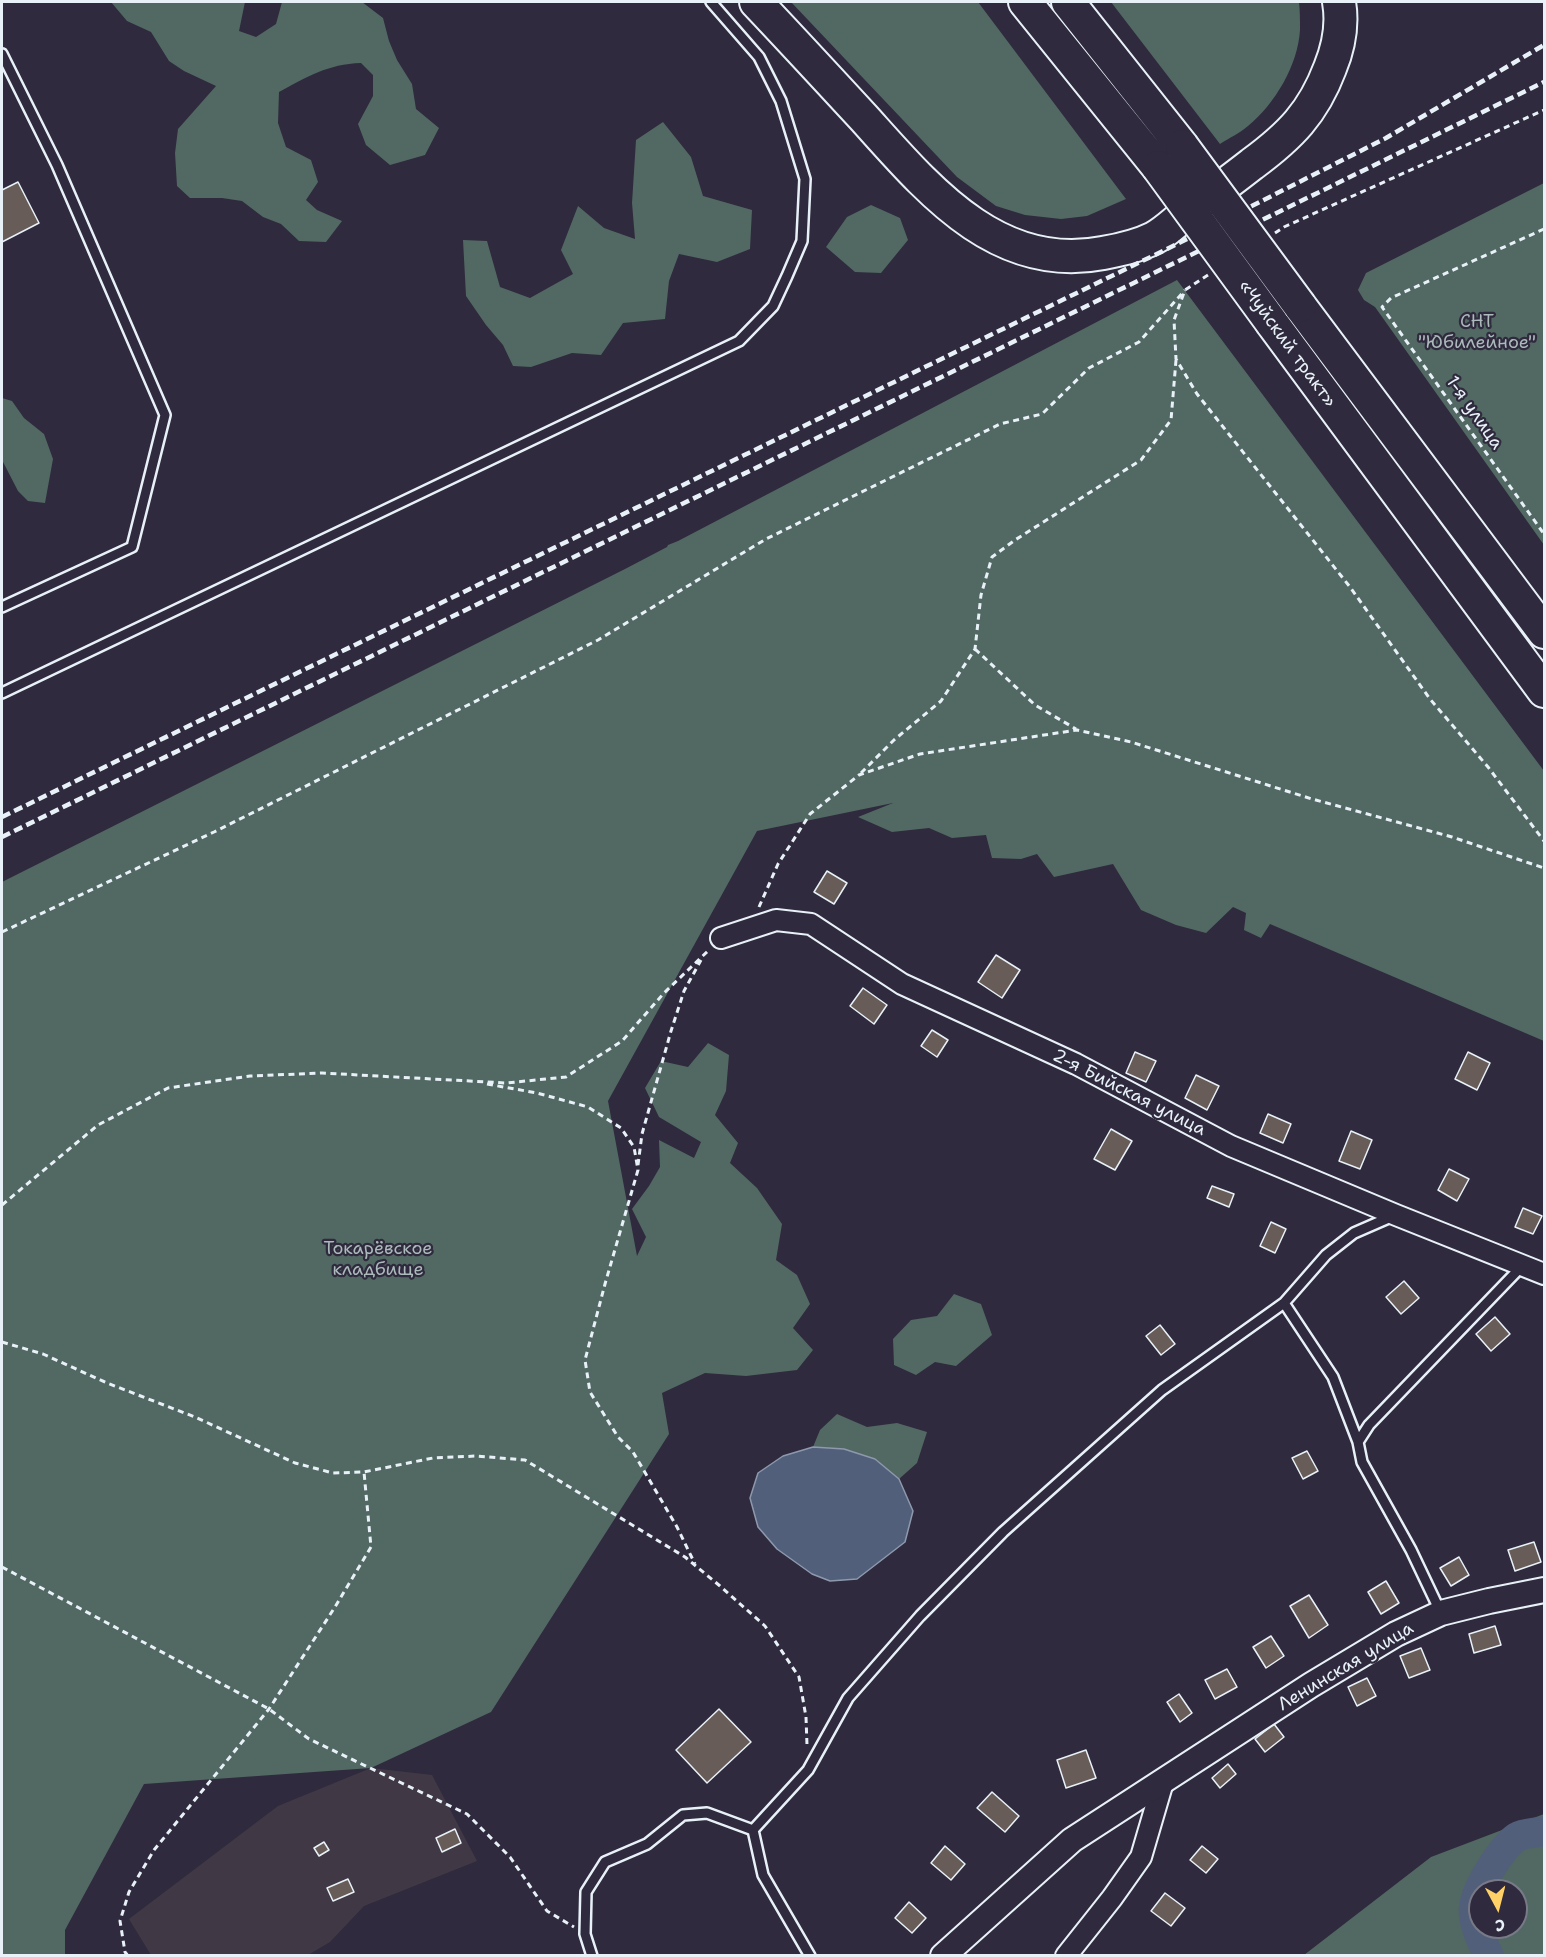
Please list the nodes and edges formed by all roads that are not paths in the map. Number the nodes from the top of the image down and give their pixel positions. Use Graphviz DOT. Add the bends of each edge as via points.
graph roads {
  1 [pos="711,2"];
  2 [pos="756,2"];
  3 [pos="1025,2"];
  4 [pos="1068,2"];
  5 [pos="1340,2"];
  6 [pos="2,54"];
  7 [pos="2,606"];
  8 [pos="1545,632"];
  9 [pos="1545,691"];
  10 [pos="2,693"];
  11 [pos="722,938"];
  12 [pos="1396,1215"];
  13 [pos="1522,1265"];
  14 [pos="1545,1274"];
  15 [pos="1284,1303"];
  16 [pos="1358,1442"];
  17 [pos="1545,1590"];
  18 [pos="1441,1613"];
  19 [pos="1163,1782"];
  20 [pos="753,1830"];
  21 [pos="592,1956"];
  22 [pos="810,1956"];
  23 [pos="943,1956"];
  24 [pos="1066,1956"];
  1 -- 10 [label="lane" via="759,57 781,101 805,179 802,241 788,276 772,306 739,341"];
  2 -- 5 [label="highway" via="924,184 981,230 1009,245 1036,254 1066,257 1126,249 1155,238 1277,146 1315,103 1324,84 1340,33"];
  3 -- 9 [label="highway, «Чуйский тракт», bridge" via="1158,167"];
  4 -- 8 [label="highway, «Чуйский тракт», bridge" via="1182,146"];
  6 -- 7 [label="lane" via="57,165 165,415 132,547"];
  11 -- 12 [label="street, 2-я Бийская улица" via="776,920 811,924 902,984 1076,1064 1232,1146"];
  12 -- 13 [label="street, 2-я Бийская улица"];
  12 -- 15 [label="lane" via="1354,1233 1326,1255"];
  13 -- 14 [label="street, 2-я Бийская улица"];
  13 -- 16 [label="lane" via="1369,1425"];
  15 -- 16 [label="lane" via="1333,1377"];
  15 -- 20 [label="lane" via="1162,1390 1003,1532 920,1616 848,1698 808,1770"];
  16 -- 18 [label="lane" via="1362,1462"];
  17 -- 18 [label="street, Ленинская улица"];
  18 -- 19 [label="street, Ленинская улица" via="1396,1634 1311,1685"];
  19 -- 23 [label="street, Ленинская улица" via="1072,1840"];
  19 -- 24 [label="street" via="1141,1857"];
  20 -- 21 [label="lane" via="707,1813 683,1815 646,1844 605,1862 586,1892 585,1934"];
  20 -- 22 [label="lane" via="763,1875"];
}
